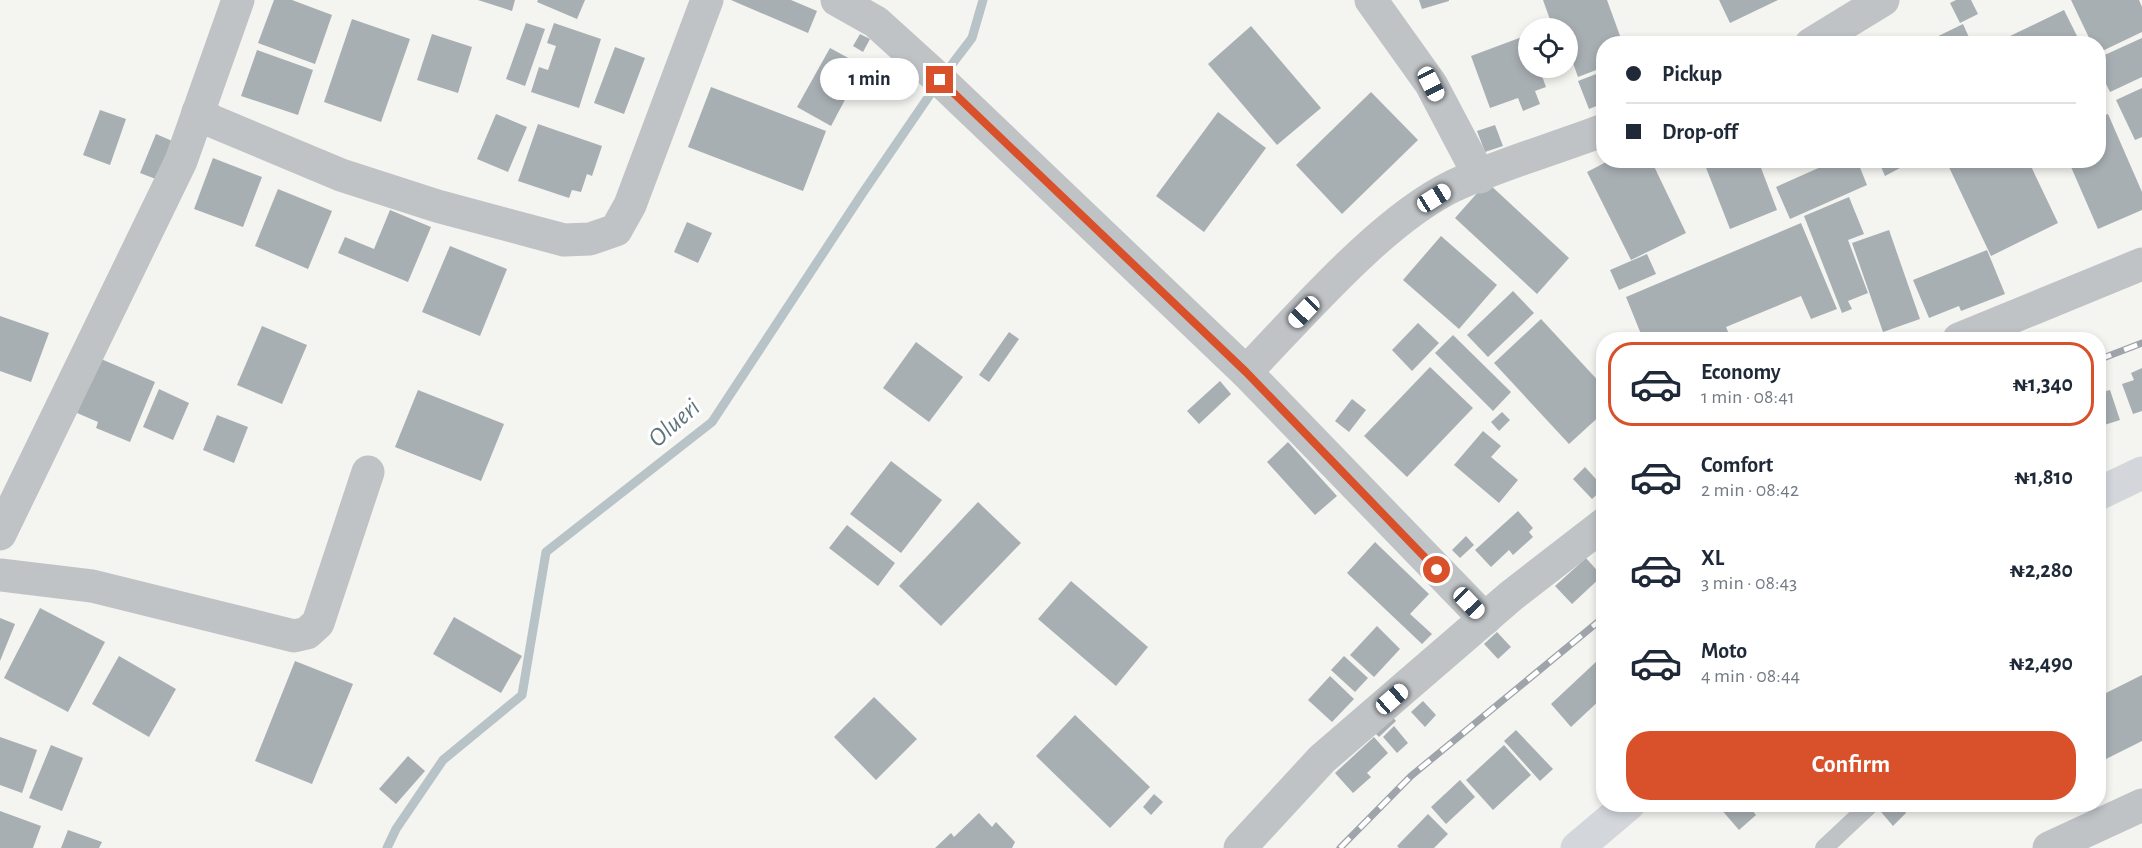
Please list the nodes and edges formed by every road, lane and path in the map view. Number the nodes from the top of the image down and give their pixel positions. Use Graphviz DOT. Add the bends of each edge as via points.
graph roads {
  1 [pos="238,0"];
  2 [pos="707,0"];
  3 [pos="837,0"];
  4 [pos="1371,0"];
  5 [pos="1883,0"];
  6 [pos="1824,36"];
  7 [pos="198,112"];
  8 [pos="1596,133"];
  9 [pos="1480,177"];
  10 [pos="2142,264"];
  11 [pos="1976,332"];
  12 [pos="1246,372"];
  13 [pos="368,472"];
  14 [pos="2142,473"];
  15 [pos="2106,490"];
  16 [pos="1596,530"];
  17 [pos="0,534"];
  18 [pos="0,575"];
  19 [pos="1485,620"];
  20 [pos="2142,805"];
  21 [pos="1620,812"];
  22 [pos="1862,812"];
  23 [pos="1240,848"];
  24 [pos="1577,848"];
  25 [pos="1824,848"];
  26 [pos="2049,848"];
  1 -- 7 [label="street"];
  2 -- 7 [label="street" via="630,205 616,230 590,239 564,240 341,175"];
  3 -- 12 [label="street" via="876,22 916,58"];
  4 -- 9 [label="street" via="1431,84"];
  5 -- 6 [label="street"];
  7 -- 17 [label="street" via="181,161"];
  8 -- 9 [label="street"];
  9 -- 12 [label="street" via="1453,186 1414,210 1334,282"];
  10 -- 11 [label="street"];
  12 -- 19 [label="street"];
  13 -- 18 [label="street" via="318,623 307,633 294,636 92,586"];
  14 -- 15 [label="highway"];
  16 -- 19 [label="street"];
  19 -- 23 [label="street" via="1322,759"];
  20 -- 26 [label="street"];
  21 -- 24 [label="highway"];
  22 -- 25 [label="lane"];
}
